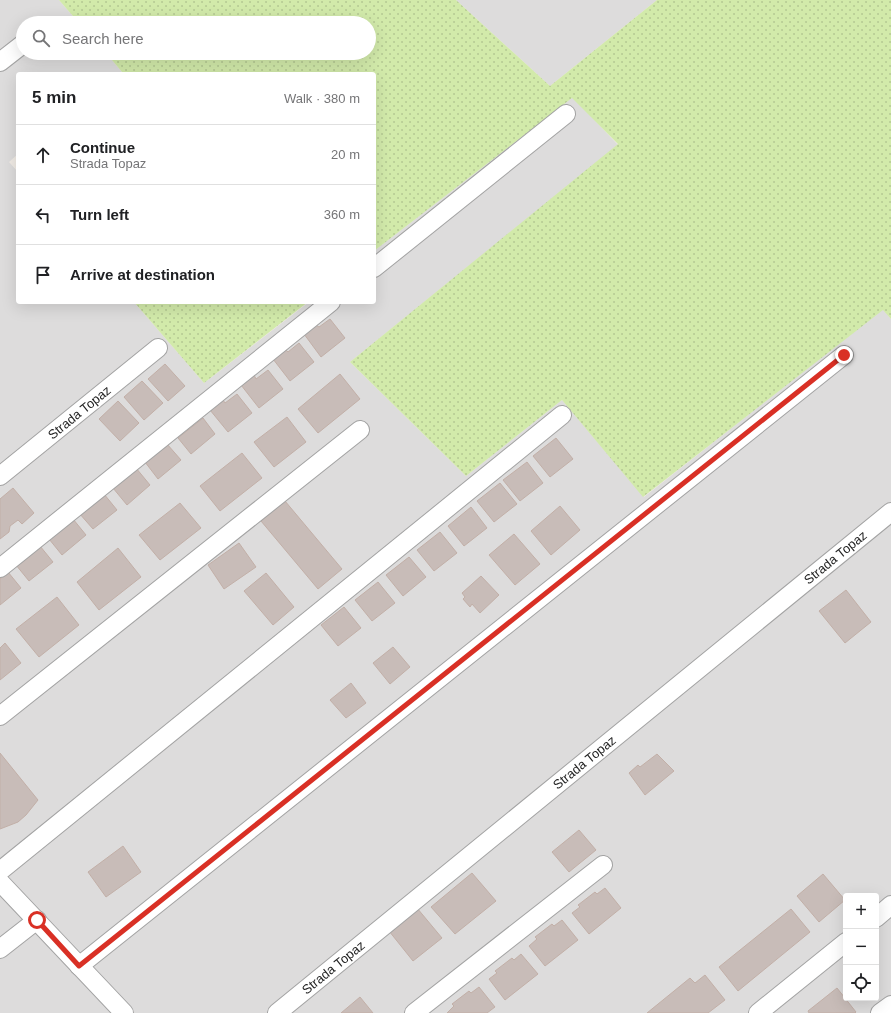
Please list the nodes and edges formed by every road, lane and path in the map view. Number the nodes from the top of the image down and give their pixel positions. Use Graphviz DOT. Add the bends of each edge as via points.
graph roads {
  1 [pos="16,49"];
  2 [pos="0,62"];
  3 [pos="566,114"];
  4 [pos="376,266"];
  5 [pos="329,304"];
  6 [pos="158,348"];
  7 [pos="844,355"];
  8 [pos="562,415"];
  9 [pos="360,430"];
  10 [pos="0,476"];
  11 [pos="891,512"];
  12 [pos="0,568"];
  13 [pos="0,716"];
  14 [pos="603,865"];
  15 [pos="0,871"];
  16 [pos="0,882"];
  17 [pos="891,905"];
  18 [pos="879,915"];
  19 [pos="37,920"];
  20 [pos="843,944"];
  21 [pos="0,949"];
  22 [pos="79,966"];
  23 [pos="891,1004"];
  24 [pos="117,1011"];
  25 [pos="277,1013"];
  26 [pos="414,1013"];
  27 [pos="758,1013"];
  28 [pos="880,1013"];
  1 -- 2 [label="street"];
  3 -- 4 [label="street"];
  5 -- 12 [label="street"];
  6 -- 10 [label="street, Strada Topaz"];
  7 -- 22 [label="street"];
  8 -- 15 [label="street"];
  9 -- 13 [label="street"];
  11 -- 25 [label="street, Strada Topaz"];
  14 -- 26 [label="street"];
  16 -- 19 [label="street"];
  17 -- 18 [label="street"];
  19 -- 21 [label="street"];
  19 -- 22 [label="street"];
  20 -- 27 [label="street"];
  22 -- 24 [label="street"];
  23 -- 28 [label="street"];
}
